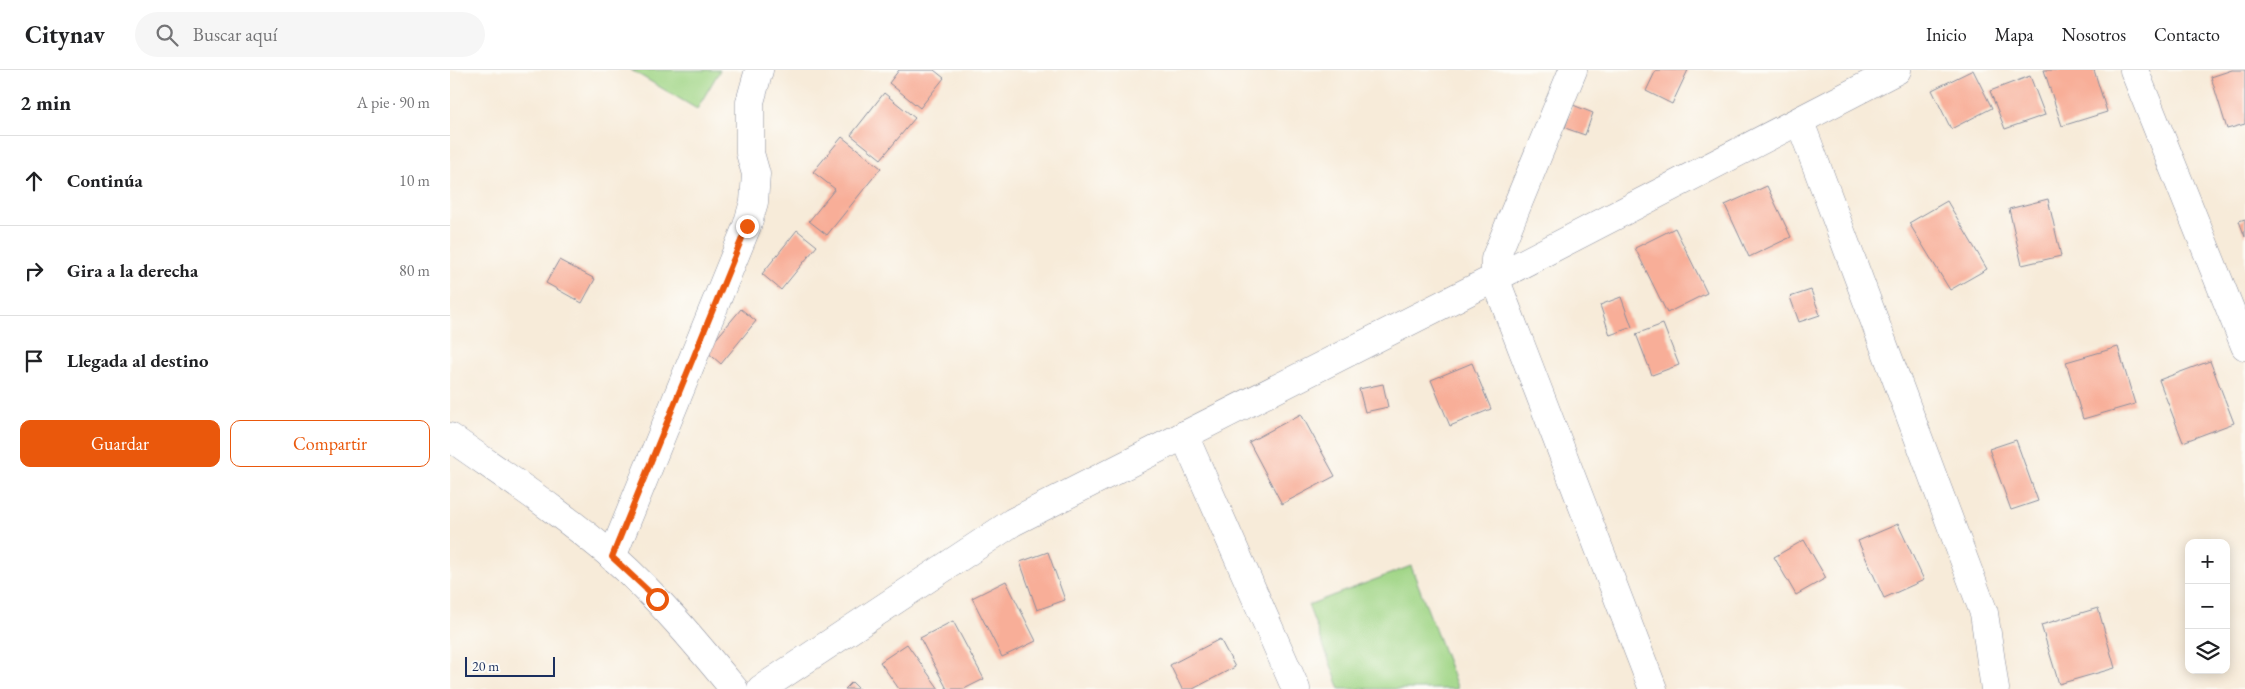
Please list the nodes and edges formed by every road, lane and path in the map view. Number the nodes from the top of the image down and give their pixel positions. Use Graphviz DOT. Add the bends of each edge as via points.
graph roads {
  1 [pos="759,70"];
  2 [pos="1573,70"];
  3 [pos="1897,70"];
  4 [pos="2134,70"];
  5 [pos="1800,122"];
  6 [pos="1495,278"];
  7 [pos="2245,346"];
  8 [pos="1184,435"];
  9 [pos="450,437"];
  10 [pos="612,557"];
  11 [pos="734,689"];
  12 [pos="762,689"];
  13 [pos="1296,689"];
  14 [pos="1653,689"];
  15 [pos="1995,689"];
  1 -- 10 [label="street" via="750,102 750,153 756,174 754,202 747,226"];
  2 -- 6 [label="street" via="1495,259"];
  3 -- 5 [label="street"];
  4 -- 7 [label="street"];
  5 -- 6 [label="street"];
  5 -- 15 [label="street" via="1984,613"];
  6 -- 8 [label="street"];
  6 -- 14 [label="street"];
  8 -- 12 [label="street" via="1013,522"];
  8 -- 13 [label="street"];
  9 -- 10 [label="street"];
  10 -- 11 [label="street" via="657,599"];
}
